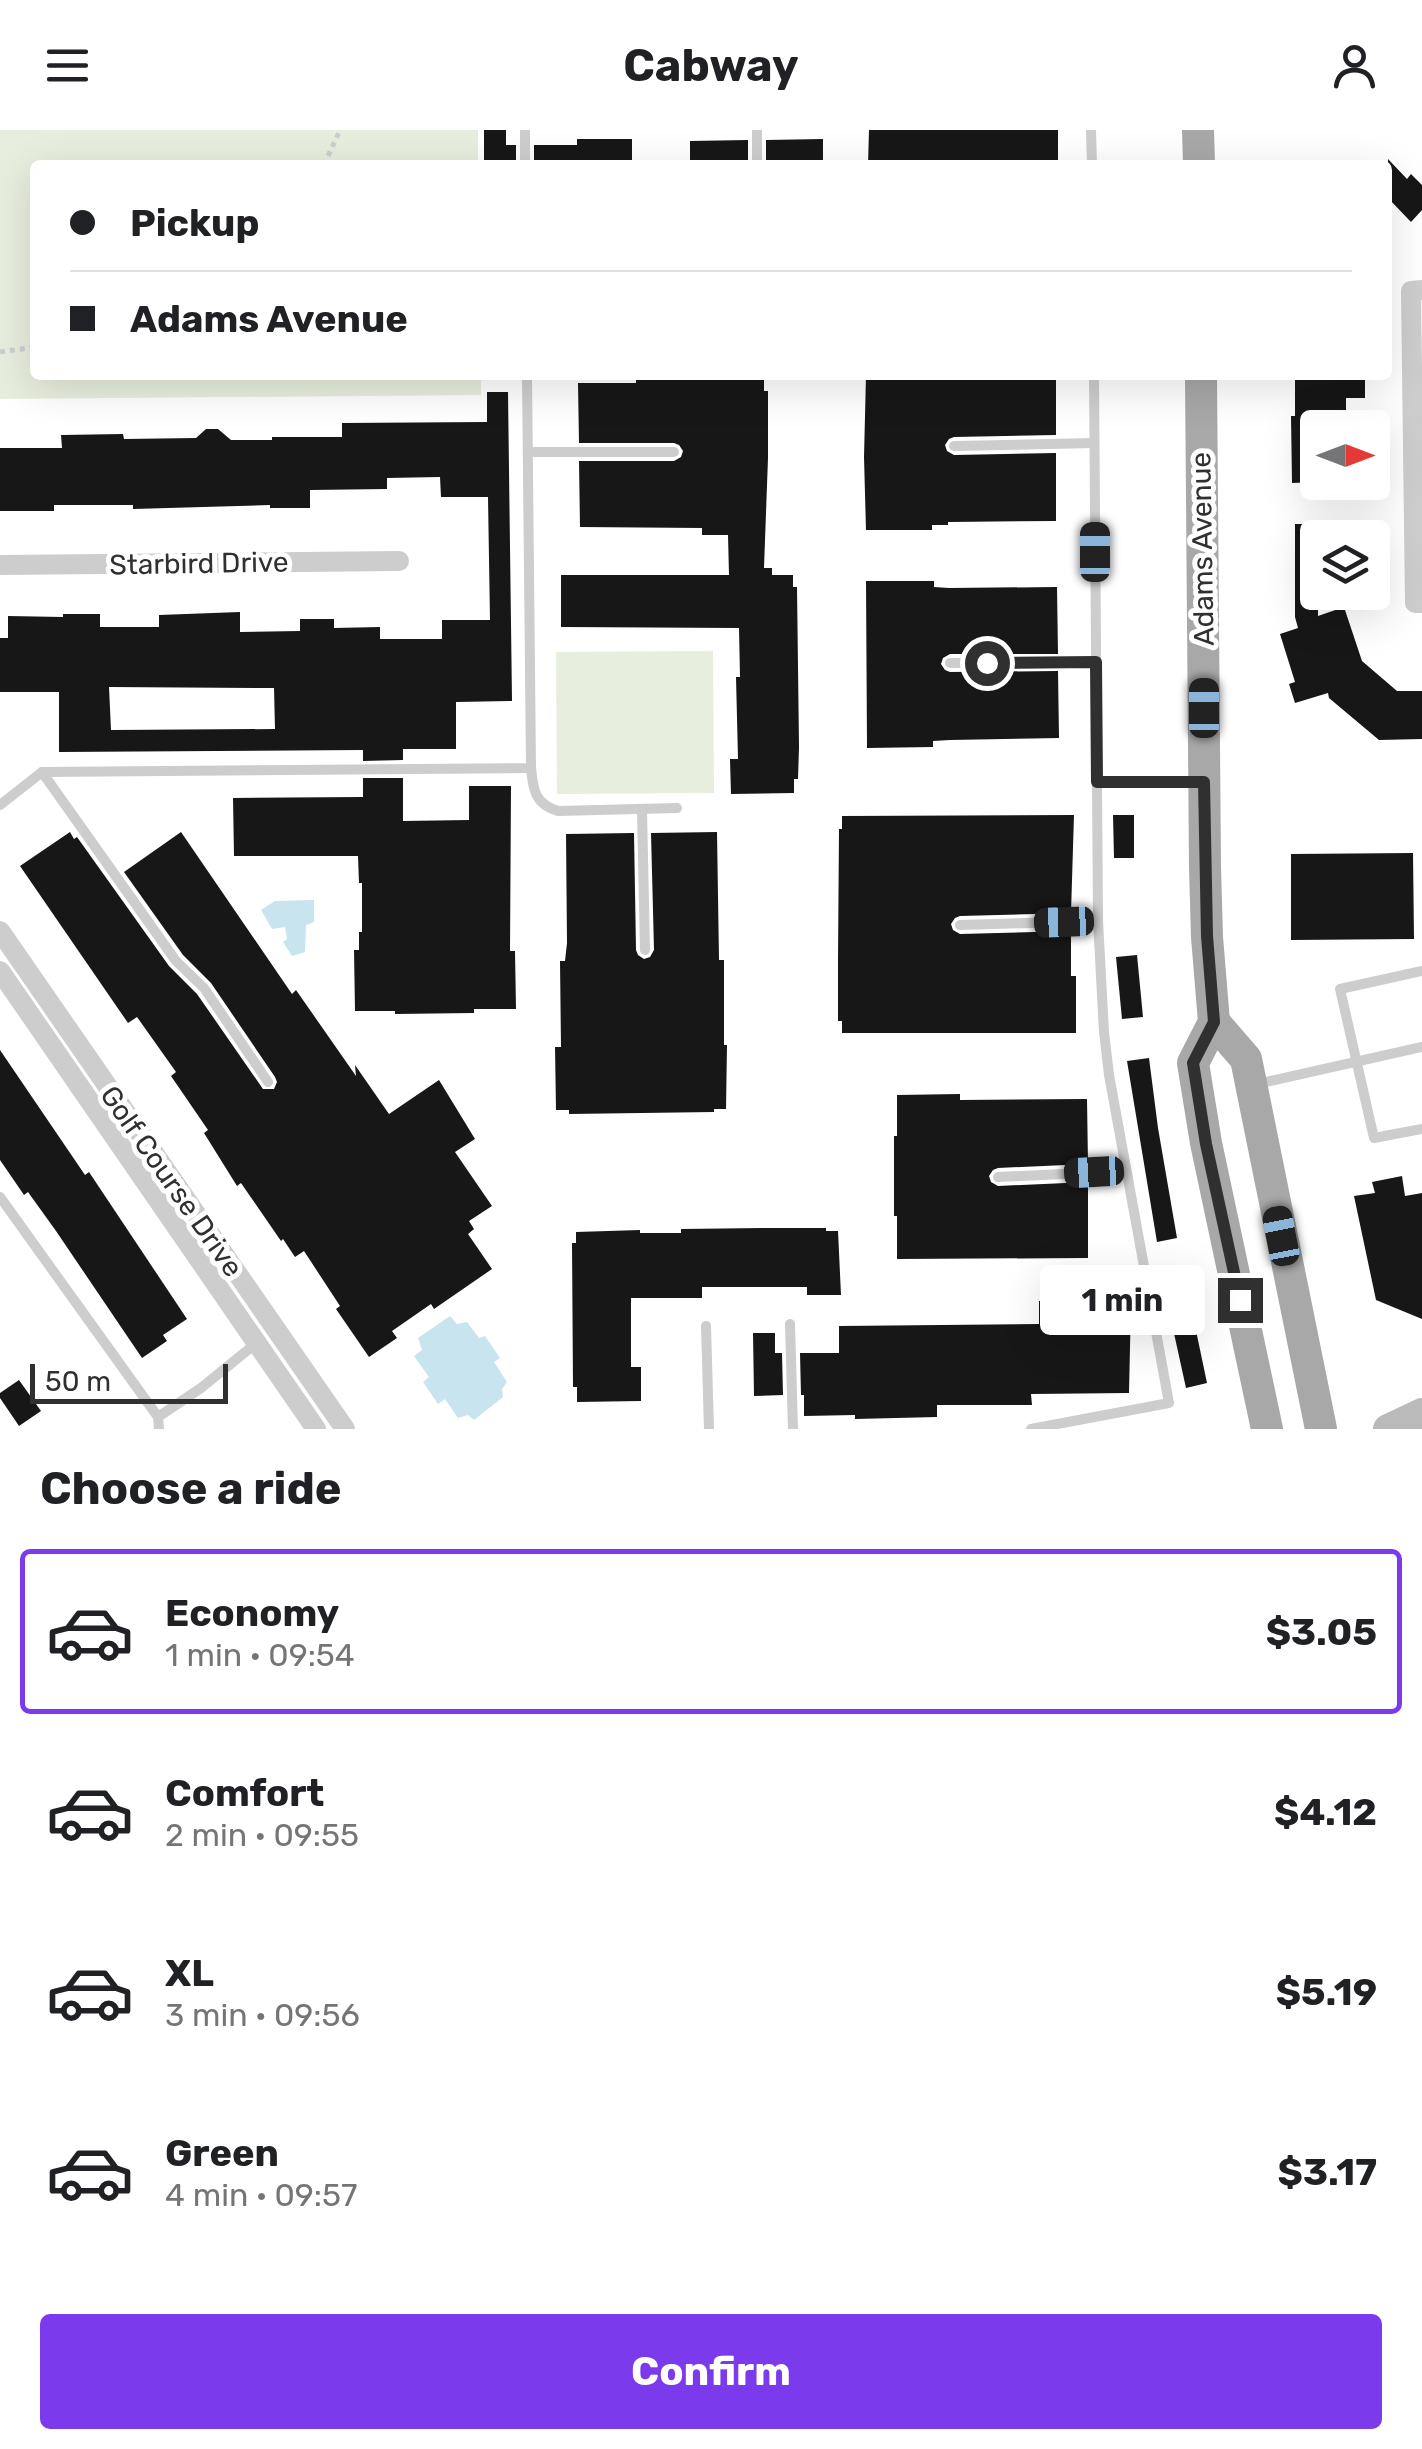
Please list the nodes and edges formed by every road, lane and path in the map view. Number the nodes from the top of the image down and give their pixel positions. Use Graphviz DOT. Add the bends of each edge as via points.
graph roads {
  1 [pos="340,130"];
  2 [pos="525,130"];
  3 [pos="757,130"];
  4 [pos="1091,130"];
  5 [pos="1198,130"];
  6 [pos="326,160"];
  7 [pos="525,160"];
  8 [pos="757,160"];
  9 [pos="1092,160"];
  10 [pos="1198,160"];
  11 [pos="1416,290"];
  12 [pos="30,348"];
  13 [pos="0,352"];
  14 [pos="527,380"];
  15 [pos="1094,380"];
  16 [pos="1200,380"];
  17 [pos="1094,443"];
  18 [pos="954,446"];
  19 [pos="528,452"];
  20 [pos="674,452"];
  21 [pos="398,561"];
  22 [pos="0,565"];
  23 [pos="1422,603"];
  24 [pos="1096,662"];
  25 [pos="950,664"];
  26 [pos="531,768"];
  27 [pos="42,772"];
  28 [pos="1097,782"];
  29 [pos="1204,782"];
  30 [pos="0,805"];
  31 [pos="677,808"];
  32 [pos="642,809"];
  33 [pos="1098,921"];
  34 [pos="960,925"];
  35 [pos="0,931"];
  36 [pos="645,950"];
  37 [pos="1422,970"];
  38 [pos="0,972"];
  39 [pos="1214,1022"];
  40 [pos="1422,1047"];
  41 [pos="1355,1062"];
  42 [pos="268,1082"];
  43 [pos="1251,1085"];
  44 [pos="1422,1129"];
  45 [pos="1126,1171"];
  46 [pos="998,1177"];
  47 [pos="0,1196"];
  48 [pos="790,1324"];
  49 [pos="706,1326"];
  50 [pos="274,1328"];
  51 [pos="256,1343"];
  52 [pos="1422,1413"];
  53 [pos="158,1423"];
  54 [pos="316,1429"];
  55 [pos="345,1429"];
  56 [pos="709,1429"];
  57 [pos="793,1429"];
  58 [pos="1031,1429"];
  59 [pos="1267,1429"];
  60 [pos="1321,1429"];
  61 [pos="1388,1429"];
  1 -- 6 [label="path"];
  2 -- 7 [label="lane"];
  3 -- 8 [label="lane"];
  4 -- 9 [label="lane"];
  5 -- 10 [label="main road"];
  11 -- 23 [label="street" via="1415,604"];
  12 -- 13 [label="path"];
  14 -- 19 [label="lane"];
  15 -- 17 [label="lane"];
  16 -- 29 [label="main road, Adams Avenue"];
  17 -- 18 [label="lane"];
  17 -- 24 [label="lane"];
  19 -- 20 [label="lane"];
  19 -- 26 [label="lane"];
  21 -- 22 [label="street, Starbird Drive"];
  24 -- 25 [label="lane"];
  24 -- 28 [label="lane"];
  26 -- 27 [label="lane"];
  26 -- 32 [label="lane" via="533,789 548,808"];
  27 -- 30 [label="lane"];
  27 -- 42 [label="lane"];
  28 -- 29 [label="lane"];
  28 -- 33 [label="lane"];
  29 -- 39 [label="main road, Adams Avenue"];
  31 -- 32 [label="lane"];
  32 -- 36 [label="lane"];
  33 -- 34 [label="lane"];
  33 -- 45 [label="lane" via="1107,1061"];
  35 -- 50 [label="street, Golf Course Drive"];
  37 -- 41 [label="lane" via="1340,989"];
  38 -- 51 [label="street, Golf Course Drive"];
  39 -- 43 [label="main road" via="1246,1059"];
  39 -- 59 [label="main road, Adams Avenue" via="1193,1063"];
  40 -- 41 [label="lane"];
  41 -- 43 [label="lane"];
  41 -- 44 [label="lane" via="1374,1138"];
  43 -- 60 [label="main road"];
  45 -- 46 [label="lane"];
  45 -- 58 [label="lane" via="1169,1402"];
  47 -- 53 [label="lane"];
  48 -- 57 [label="lane"];
  49 -- 56 [label="lane"];
  50 -- 51 [label="lane"];
  50 -- 55 [label="street, Golf Course Drive"];
  51 -- 53 [label="lane"];
  51 -- 54 [label="street, Golf Course Drive"];
  52 -- 61 [label="street"];
}
